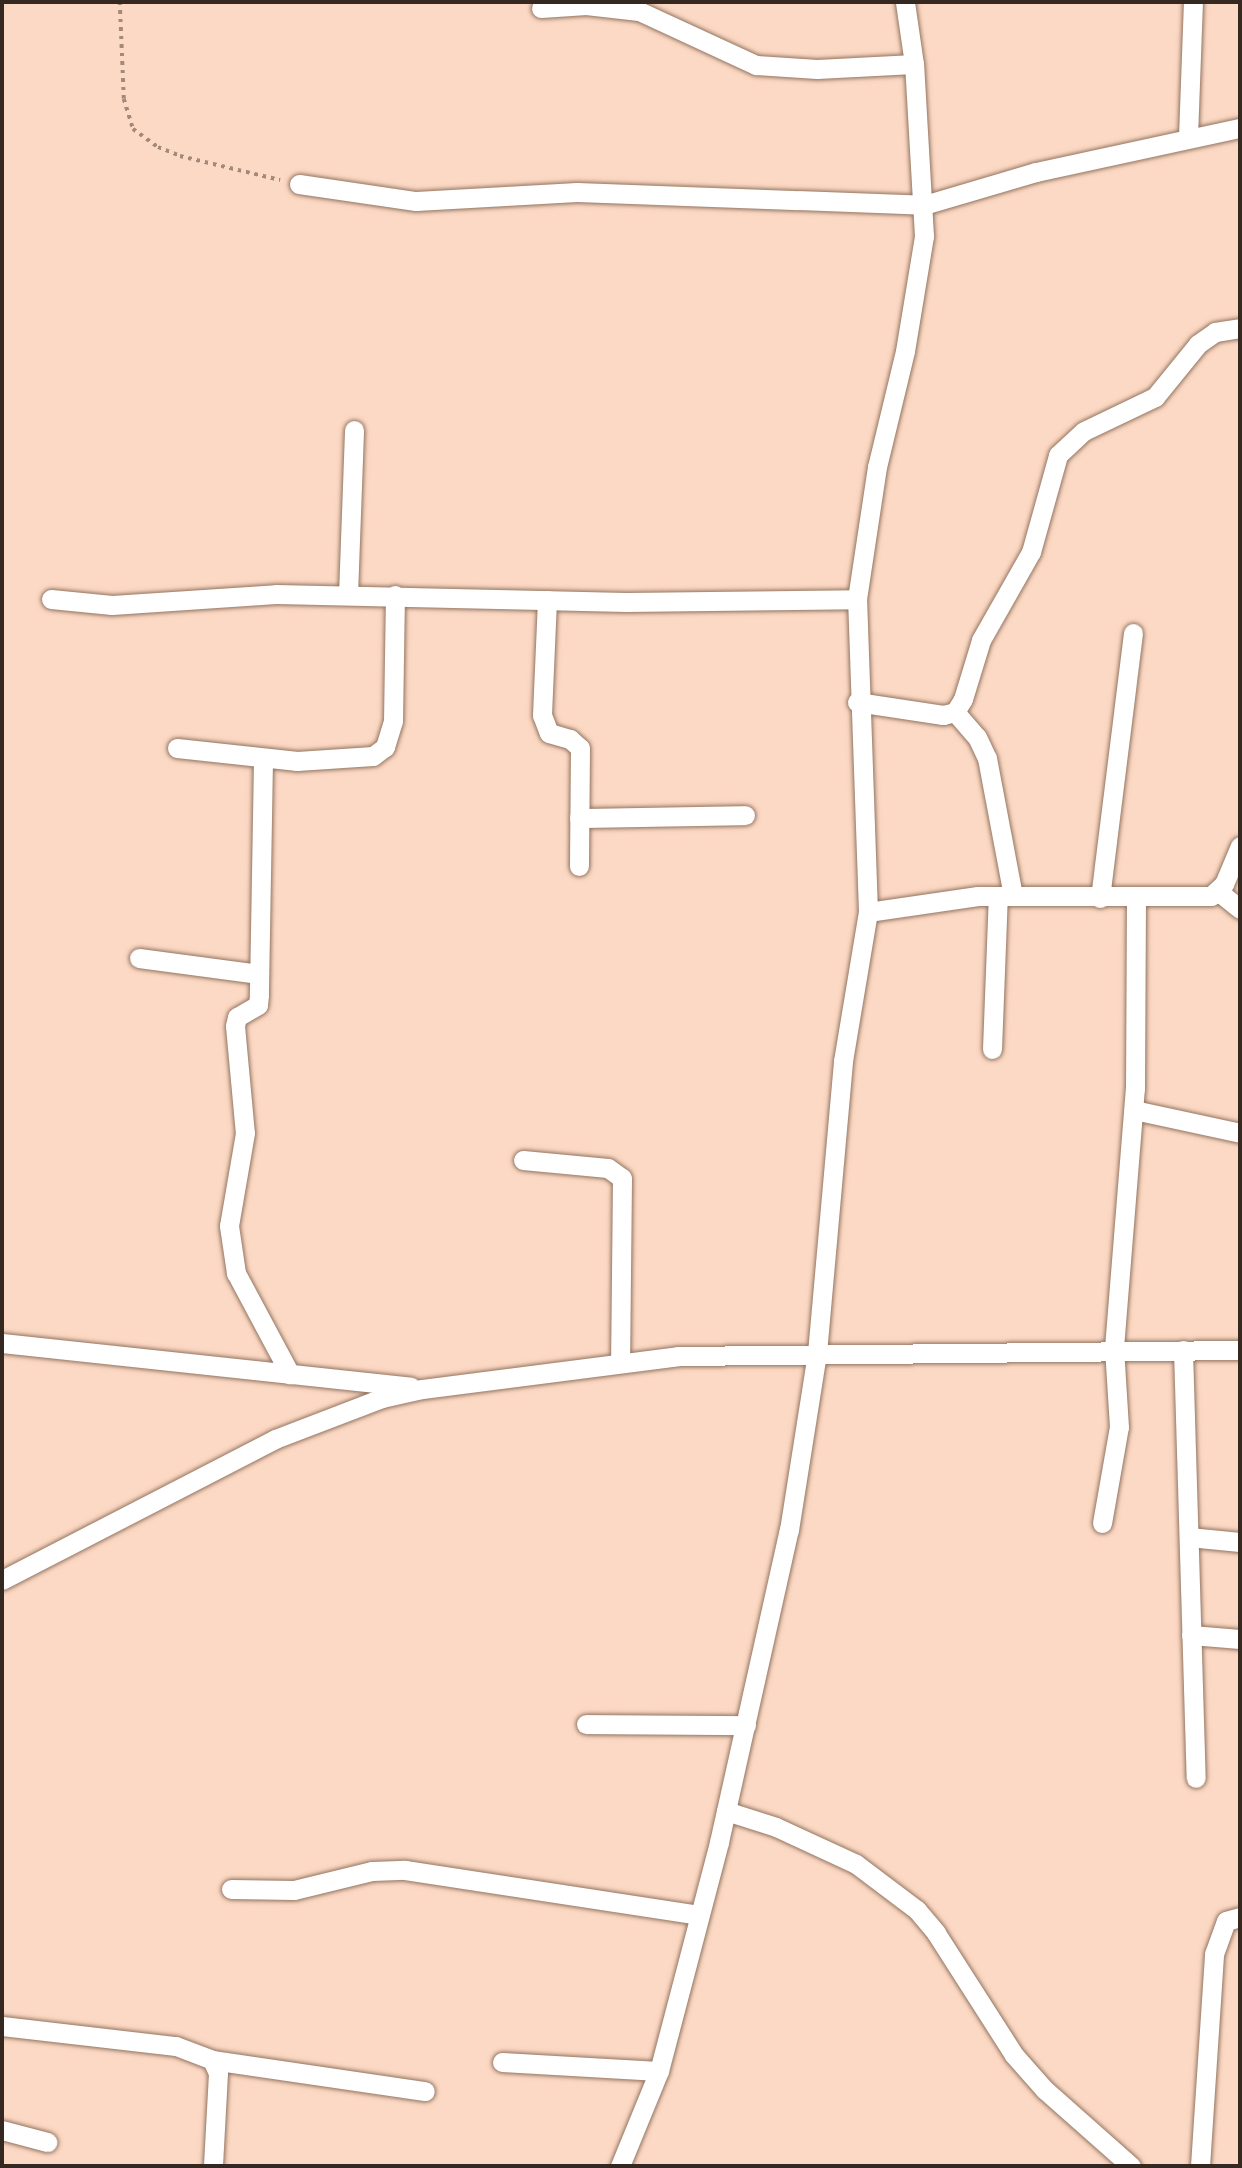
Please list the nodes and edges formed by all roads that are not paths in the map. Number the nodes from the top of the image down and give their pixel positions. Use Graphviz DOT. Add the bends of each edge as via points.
graph roads {
  1 [pos="1193,2"];
  2 [pos="907,4"];
  3 [pos="541,8"];
  4 [pos="914,64"];
  5 [pos="1240,128"];
  6 [pos="1188,137"];
  7 [pos="299,184"];
  8 [pos="924,205"];
  9 [pos="1240,328"];
  10 [pos="354,430"];
  11 [pos="348,595"];
  12 [pos="395,595"];
  13 [pos="51,598"];
  14 [pos="857,599"];
  15 [pos="547,600"];
  16 [pos="1133,633"];
  17 [pos="857,702"];
  18 [pos="955,712"];
  19 [pos="177,748"];
  20 [pos="263,760"];
  21 [pos="746,815"];
  22 [pos="579,818"];
  23 [pos="1240,846"];
  24 [pos="579,866"];
  25 [pos="1219,892"];
  26 [pos="1006,896"];
  27 [pos="1100,898"];
  28 [pos="1136,899"];
  29 [pos="1240,909"];
  30 [pos="868,912"];
  31 [pos="139,958"];
  32 [pos="259,974"];
  33 [pos="992,1049"];
  34 [pos="1133,1110"];
  35 [pos="1240,1133"];
  36 [pos="523,1160"];
  37 [pos="2,1343"];
  38 [pos="1114,1348"];
  39 [pos="1183,1350"];
  40 [pos="1240,1350"];
  41 [pos="817,1353"];
  42 [pos="620,1362"];
  43 [pos="290,1374"];
  44 [pos="422,1389"];
  45 [pos="1102,1523"];
  46 [pos="1189,1537"];
  47 [pos="1240,1542"];
  48 [pos="2,1580"];
  49 [pos="1191,1635"];
  50 [pos="1240,1639"];
  51 [pos="586,1724"];
  52 [pos="746,1725"];
  53 [pos="1196,1778"];
  54 [pos="726,1811"];
  55 [pos="231,1889"];
  56 [pos="699,1915"];
  57 [pos="1240,1917"];
  58 [pos="2,2026"];
  59 [pos="212,2060"];
  60 [pos="502,2062"];
  61 [pos="659,2071"];
  62 [pos="425,2091"];
  63 [pos="2,2130"];
  64 [pos="47,2142"];
  65 [pos="213,2166"];
  66 [pos="620,2166"];
  67 [pos="1131,2166"];
  68 [pos="1200,2166"];
  1 -- 6 [label="street"];
  2 -- 4 [label="street"];
  3 -- 4 [label="street" via="586,5 639,11 756,65 817,69"];
  4 -- 8 [label="street"];
  5 -- 6 [label="street"];
  6 -- 8 [label="street" via="1000,180"];
  7 -- 8 [label="street" via="416,201 577,192"];
  8 -- 14 [label="street" via="912,308 877,467"];
  9 -- 18 [label="street" via="1206,338 1155,397 1084,431 1058,455 1031,552 981,640"];
  10 -- 11 [label="street"];
  11 -- 12 [label="street"];
  11 -- 13 [label="street" via="276,594 125,605"];
  12 -- 15 [label="street"];
  12 -- 20 [label="street" via="393,721 385,747 356,760"];
  14 -- 15 [label="street"];
  14 -- 17 [label="street"];
  15 -- 22 [label="street" via="542,715 549,733 570,738 580,748"];
  16 -- 27 [label="street"];
  17 -- 18 [label="street" via="943,715"];
  17 -- 30 [label="street"];
  18 -- 26 [label="street" via="977,737 987,758"];
  19 -- 20 [label="street"];
  20 -- 32 [label="street"];
  21 -- 22 [label="street"];
  22 -- 24 [label="street"];
  23 -- 25 [label="street"];
  25 -- 28 [label="street" via="1197,898"];
  25 -- 29 [label="street"];
  26 -- 27 [label="street"];
  26 -- 30 [label="street"];
  26 -- 33 [label="street"];
  27 -- 28 [label="street"];
  28 -- 34 [label="street"];
  30 -- 41 [label="street" via="843,1061"];
  31 -- 32 [label="street"];
  32 -- 43 [label="street" via="258,1005 237,1017 235,1026 245,1133 229,1208 229,1234 236,1273"];
  34 -- 35 [label="street"];
  34 -- 38 [label="street"];
  36 -- 42 [label="street" via="608,1168 622,1178"];
  37 -- 43 [label="street"];
  38 -- 39 [label="street"];
  38 -- 41 [label="street"];
  38 -- 45 [label="street" via="1119,1427"];
  39 -- 40 [label="street"];
  39 -- 46 [label="street"];
  41 -- 42 [label="street"];
  41 -- 52 [label="street" via="789,1530"];
  42 -- 44 [label="street"];
  43 -- 44 [label="street"];
  44 -- 48 [label="street" via="382,1398 275,1439"];
  46 -- 47 [label="street"];
  46 -- 49 [label="street"];
  49 -- 50 [label="street"];
  49 -- 53 [label="street"];
  51 -- 52 [label="street"];
  52 -- 54 [label="street"];
  54 -- 56 [label="street"];
  54 -- 67 [label="street" via="776,1827 856,1864 917,1910 1014,2055 1045,2090"];
  55 -- 56 [label="street" via="294,1890 372,1871 397,1870"];
  56 -- 61 [label="street"];
  57 -- 68 [label="street" via="1226,1921 1214,1954"];
  58 -- 59 [label="street" via="176,2046"];
  59 -- 62 [label="street"];
  59 -- 65 [label="street" via="218,2073"];
  60 -- 61 [label="street"];
  61 -- 66 [label="street"];
  63 -- 64 [label="street"];
}
